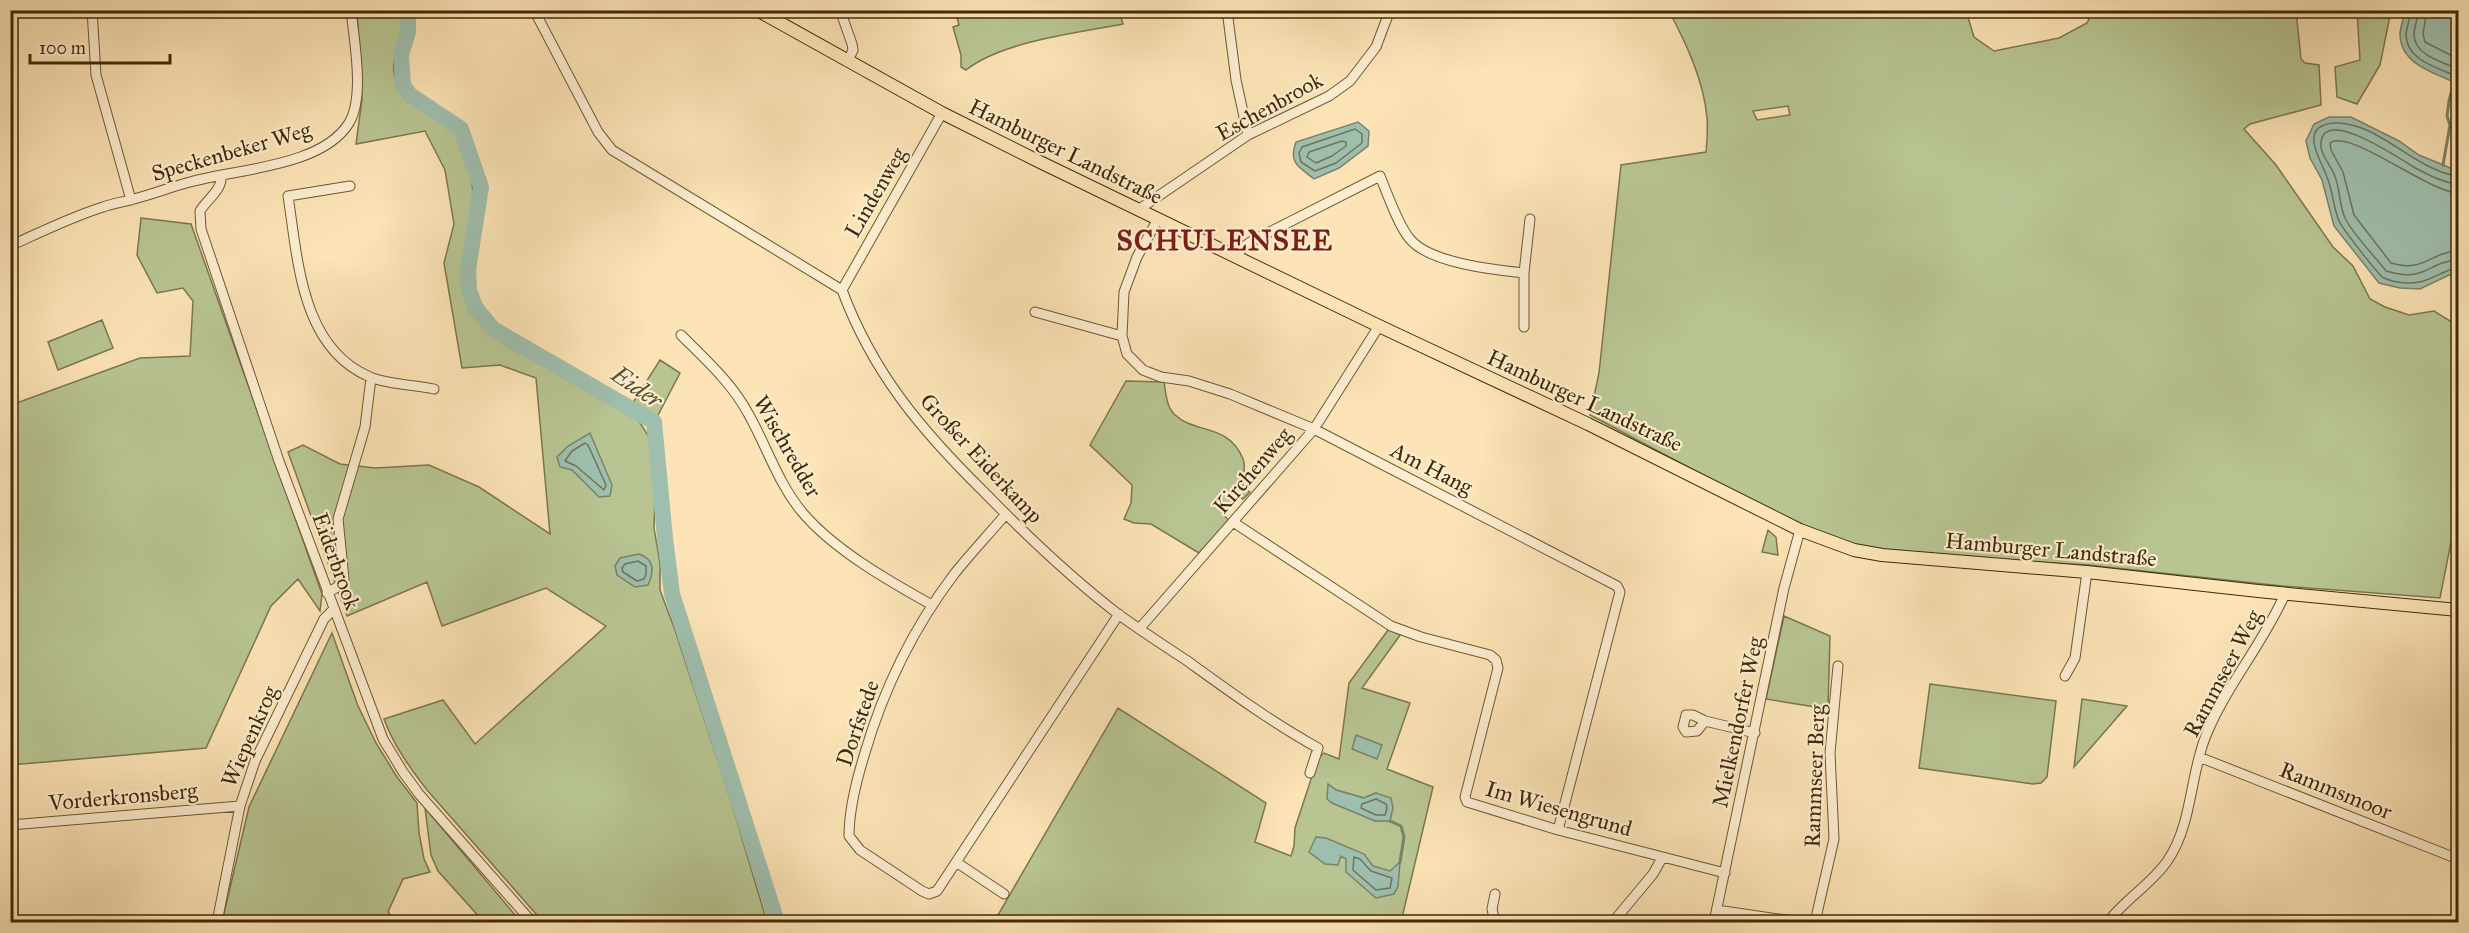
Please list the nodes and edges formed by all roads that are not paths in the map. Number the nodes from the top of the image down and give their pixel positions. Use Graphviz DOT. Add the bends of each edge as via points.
graph roads {
  1 [pos="92,10"];
  2 [pos="351,10"];
  3 [pos="534,10"];
  4 [pos="757,10"];
  5 [pos="840,10"];
  6 [pos="1227,10"];
  7 [pos="1390,10"];
  8 [pos="848,61"];
  9 [pos="942,113"];
  10 [pos="1248,135"];
  11 [pos="221,175"];
  12 [pos="350,186"];
  13 [pos="131,200"];
  14 [pos="1138,210"];
  15 [pos="1158,219"];
  16 [pos="1530,219"];
  17 [pos="10,246"];
  18 [pos="1237,256"];
  19 [pos="1524,273"];
  20 [pos="842,290"];
  21 [pos="1035,312"];
  22 [pos="1379,327"];
  23 [pos="1524,327"];
  24 [pos="681,335"];
  25 [pos="1122,336"];
  26 [pos="372,378"];
  27 [pos="434,389"];
  28 [pos="1314,429"];
  29 [pos="1006,514"];
  30 [pos="1233,522"];
  31 [pos="1800,530"];
  32 [pos="2087,572"];
  33 [pos="327,592"];
  34 [pos="2285,594"];
  35 [pos="932,605"];
  36 [pos="333,610"];
  37 [pos="2458,610"];
  38 [pos="1119,614"];
  39 [pos="1140,628"];
  40 [pos="1838,666"];
  41 [pos="2065,676"];
  42 [pos="1705,721"];
  43 [pos="1755,732"];
  44 [pos="2199,757"];
  45 [pos="1310,773"];
  46 [pos="240,806"];
  47 [pos="10,825"];
  48 [pos="1558,830"];
  49 [pos="1662,858"];
  50 [pos="2458,859"];
  51 [pos="956,862"];
  52 [pos="1725,873"];
  53 [pos="1004,894"];
  54 [pos="1495,894"];
  55 [pos="1716,910"];
  56 [pos="217,922"];
  57 [pos="532,922"];
  58 [pos="1495,922"];
  59 [pos="1613,922"];
  60 [pos="1714,922"];
  61 [pos="1799,922"];
  62 [pos="1815,922"];
  63 [pos="2108,922"];
  1 -- 13 [label="street" via="96,75"];
  2 -- 11 [label="street, Speckenbeker Weg" via="357,98 350,122 342,133 298,157"];
  3 -- 20 [label="street" via="598,132 612,150"];
  4 -- 8 [label="main road, Hamburger Landstraße"];
  5 -- 8 [label="street" via="853,50"];
  6 -- 10 [label="street"];
  7 -- 10 [label="street, Eschenbrook" via="1376,47 1350,81 1329,96"];
  8 -- 9 [label="main road, Hamburger Landstraße"];
  9 -- 14 [label="main road, Hamburger Landstraße"];
  9 -- 20 [label="street, Lindenweg"];
  10 -- 14 [label="street, Eschenbrook"];
  11 -- 13 [label="street, Speckenbeker Weg"];
  11 -- 33 [label="street, Eiderbrook" via="222,182 200,211 201,229"];
  12 -- 26 [label="street" via="288,196 301,281 310,310 322,335 343,361"];
  13 -- 17 [label="street, Speckenbeker Weg" via="70,218"];
  14 -- 15 [label="main road, Hamburger Landstraße"];
  15 -- 18 [label="main road, Hamburger Landstraße"];
  15 -- 25 [label="street, Am Hang" via="1124,292"];
  16 -- 19 [label="street"];
  18 -- 19 [label="street" via="1251,241 1380,176 1409,239 1422,249 1469,265"];
  18 -- 22 [label="main road, Hamburger Landstraße"];
  19 -- 23 [label="street"];
  20 -- 29 [label="street, Großer Eiderkamp" via="877,365 914,418"];
  21 -- 25 [label="street"];
  22 -- 28 [label="street, Kirchenweg"];
  22 -- 31 [label="main road, Hamburger Landstraße" via="1588,424"];
  24 -- 35 [label="street, Wischredder" via="730,385 802,512 863,563"];
  25 -- 28 [label="street, Am Hang" via="1127,354 1143,370 1230,394"];
  26 -- 27 [label="street"];
  26 -- 33 [label="street" via="365,427 338,519 344,579"];
  28 -- 30 [label="street, Kirchenweg"];
  28 -- 48 [label="street, Am Hang" via="1617,586 1620,592"];
  29 -- 35 [label="street, Dorfstede"];
  29 -- 38 [label="street, Großer Eiderkamp"];
  30 -- 39 [label="street, Kirchenweg"];
  30 -- 48 [label="street, Im Wiesengrund" via="1391,626 1496,660 1498,668 1465,797 1467,802"];
  31 -- 32 [label="main road, Hamburger Landstraße" via="1854,550 1882,555"];
  31 -- 43 [label="street, Mielkendorfer Weg" via="1784,588"];
  32 -- 34 [label="main road, Hamburger Landstraße"];
  32 -- 41 [label="street" via="2075,658"];
  33 -- 36 [label="street, Eiderbrook"];
  34 -- 37 [label="main road, Hamburger Landstraße"];
  34 -- 44 [label="street, Rammseer Weg" via="2215,717"];
  35 -- 51 [label="street, Dorfstede" via="874,724 856,781 849,836 861,850 929,894 937,891"];
  36 -- 46 [label="street, Wiepenkrog" via="324,619 255,761"];
  36 -- 57 [label="street, Eiderbrook" via="383,740 403,772"];
  38 -- 39 [label="street, Großer Eiderkamp"];
  38 -- 51 [label="street, Dorfstede"];
  39 -- 45 [label="street, Großer Eiderkamp" via="1281,727 1318,748"];
  40 -- 62 [label="street, Rammseer Berg" via="1830,753 1834,839"];
  42 -- 43 [label="street"];
  43 -- 52 [label="street, Mielkendorfer Weg"];
  44 -- 50 [label="street, Rammsmoor"];
  44 -- 63 [label="street, Rammseer Weg" via="2177,845 2156,875"];
  46 -- 47 [label="street, Vorderkronsberg"];
  46 -- 56 [label="street, Wiepenkrog"];
  48 -- 49 [label="street, Im Wiesengrund"];
  49 -- 52 [label="street, Im Wiesengrund"];
  49 -- 59 [label="street"];
  51 -- 53 [label="street"];
  52 -- 55 [label="street, Mielkendorfer Weg"];
  54 -- 58 [label="street"];
  55 -- 60 [label="street, Mielkendorfer Weg"];
  55 -- 61 [label="street"];
}
